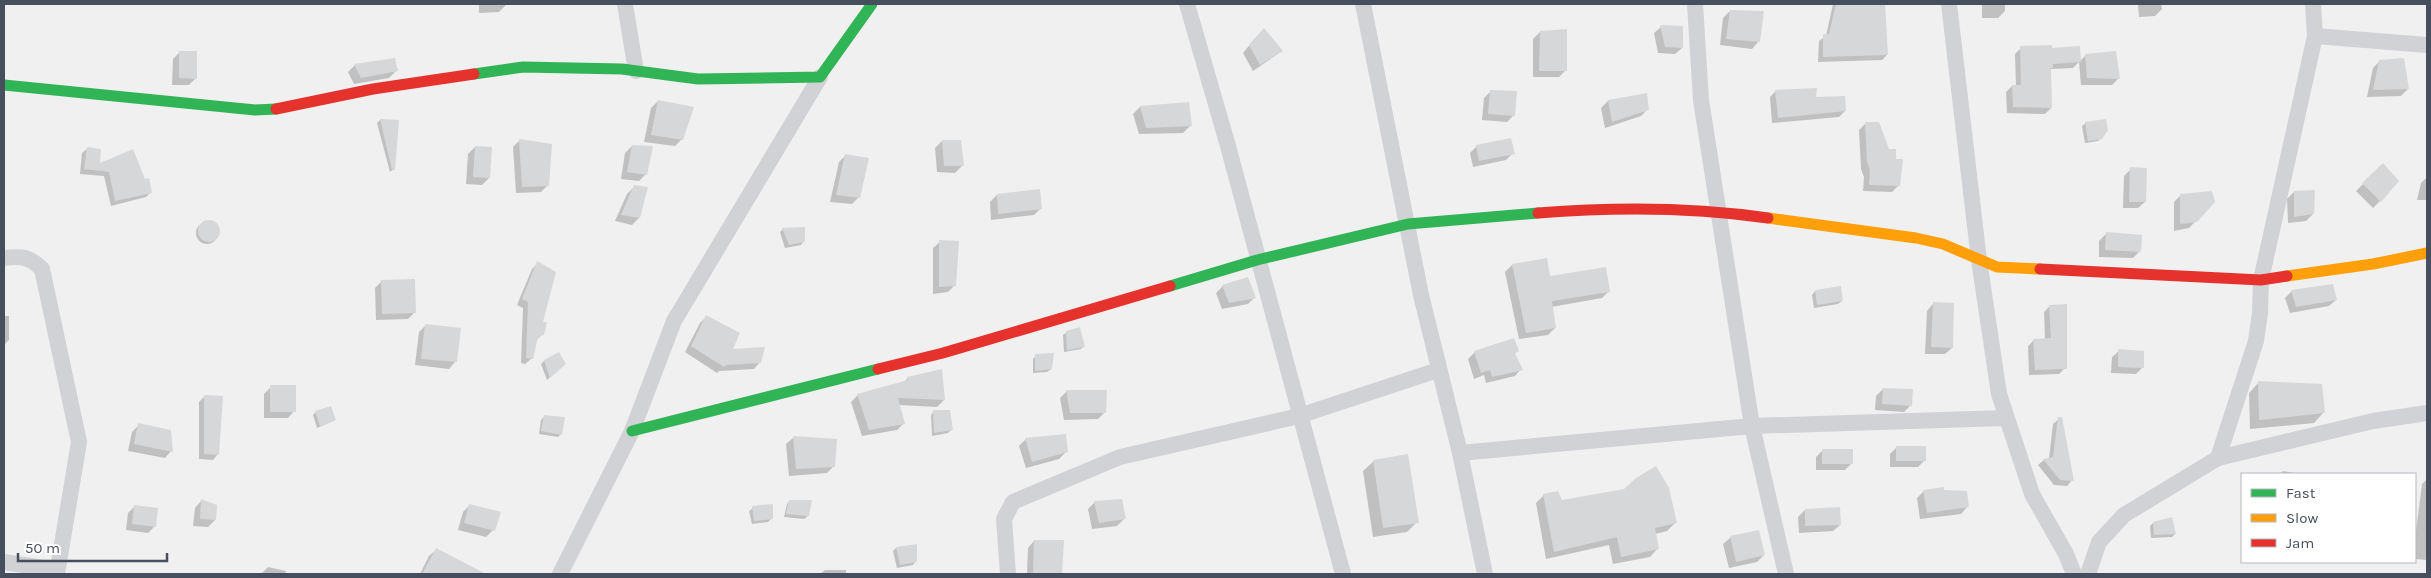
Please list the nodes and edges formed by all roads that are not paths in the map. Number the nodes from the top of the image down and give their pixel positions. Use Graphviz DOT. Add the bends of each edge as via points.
graph roads {
  1 [pos="624,4"];
  2 [pos="872,4"];
  3 [pos="1187,4"];
  4 [pos="1363,4"];
  5 [pos="1694,4"];
  6 [pos="1948,4"];
  7 [pos="2313,4"];
  8 [pos="2315,36"];
  9 [pos="2427,45"];
  10 [pos="636,71"];
  11 [pos="820,77"];
  12 [pos="4,85"];
  13 [pos="1720,211"];
  14 [pos="1408,224"];
  15 [pos="2427,253"];
  16 [pos="4,258"];
  17 [pos="1257,260"];
  18 [pos="1979,260"];
  19 [pos="2261,280"];
  20 [pos="1438,370"];
  21 [pos="2427,413"];
  22 [pos="1299,416"];
  23 [pos="2006,418"];
  24 [pos="1752,426"];
  25 [pos="632,431"];
  26 [pos="1460,453"];
  27 [pos="2218,458"];
  28 [pos="4,562"];
  29 [pos="57,572"];
  30 [pos="560,574"];
  31 [pos="1008,574"];
  32 [pos="1343,574"];
  33 [pos="1485,574"];
  34 [pos="1786,574"];
  35 [pos="2074,574"];
  36 [pos="2088,574"];
  1 -- 10 [label="street"];
  2 -- 11 [label="street"];
  3 -- 17 [label="street"];
  4 -- 14 [label="street"];
  5 -- 13 [label="street" via="1701,100"];
  6 -- 18 [label="street"];
  7 -- 8 [label="street"];
  8 -- 9 [label="street"];
  8 -- 19 [label="street"];
  10 -- 11 [label="street" via="698,79"];
  10 -- 12 [label="street" via="523,67 373,89 287,108 254,110"];
  11 -- 25 [label="street" via="674,320"];
  13 -- 14 [label="street" via="1668,208 1566,211"];
  13 -- 18 [label="street" via="1916,238 1943,244"];
  13 -- 24 [label="street"];
  14 -- 17 [label="street"];
  14 -- 20 [label="street"];
  15 -- 19 [label="street"];
  16 -- 29 [label="street" via="23,256 42,269 80,442"];
  17 -- 22 [label="street"];
  17 -- 25 [label="street" via="943,353"];
  18 -- 19 [label="street" via="1997,267 2023,269"];
  18 -- 23 [label="street" via="1999,394"];
  19 -- 27 [label="street" via="2256,341"];
  20 -- 22 [label="street"];
  20 -- 26 [label="street"];
  21 -- 27 [label="street" via="2373,421"];
  22 -- 31 [label="street" via="1120,457 1013,502 1004,519"];
  22 -- 32 [label="street"];
  23 -- 24 [label="street"];
  23 -- 35 [label="street" via="2032,494"];
  24 -- 26 [label="street"];
  24 -- 34 [label="street"];
  25 -- 30 [label="street"];
  26 -- 33 [label="street"];
  27 -- 36 [label="street" via="2124,514 2099,542"];
  28 -- 29 [label="street"];
}
